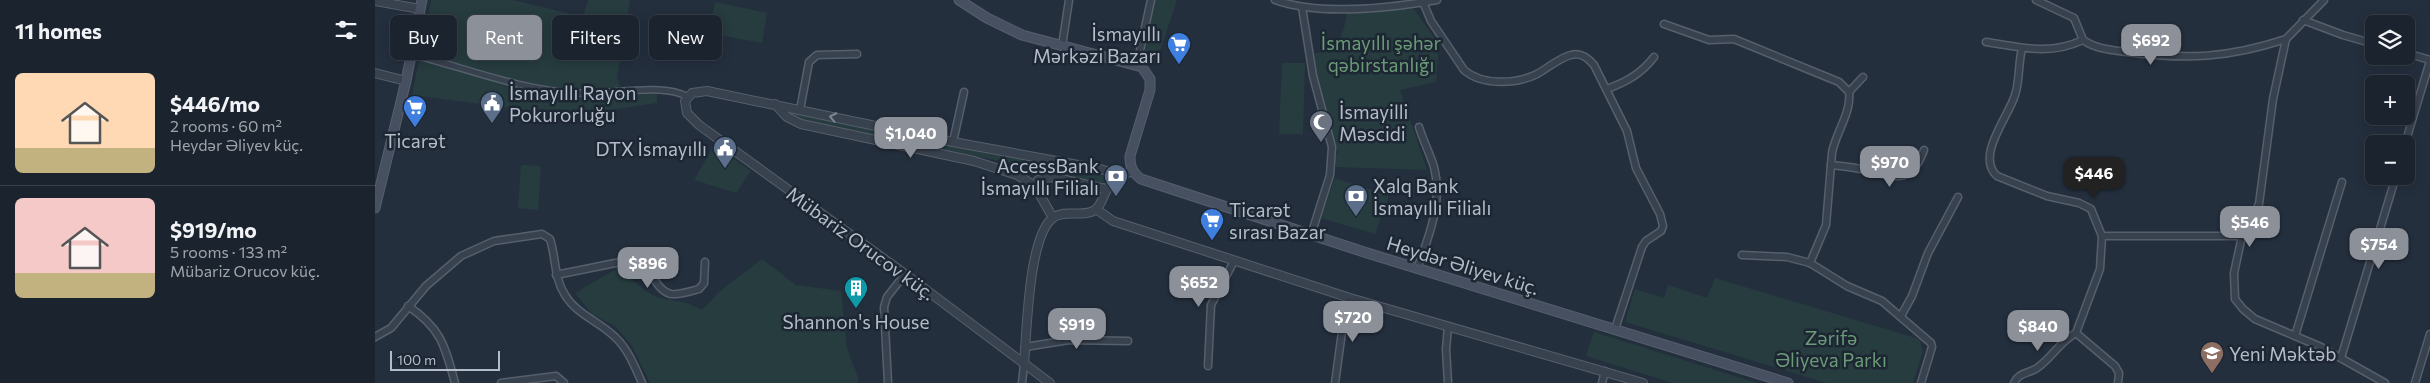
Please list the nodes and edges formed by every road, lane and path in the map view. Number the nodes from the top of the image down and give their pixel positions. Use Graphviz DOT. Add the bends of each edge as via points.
graph roads {
  1 [pos="959,0"];
  2 [pos="1069,0"];
  3 [pos="1151,0"];
  4 [pos="1275,0"];
  5 [pos="1437,0"];
  6 [pos="2036,0"];
  7 [pos="375,1"];
  8 [pos="2321,1"];
  9 [pos="1423,2"];
  10 [pos="421,5"];
  11 [pos="1302,8"];
  12 [pos="2303,20"];
  13 [pos="1664,24"];
  14 [pos="2286,39"];
  15 [pos="2083,40"];
  16 [pos="2365,41"];
  17 [pos="1986,42"];
  18 [pos="1062,46"];
  19 [pos="2022,50"];
  20 [pos="857,54"];
  21 [pos="2415,56"];
  22 [pos="1654,57"];
  23 [pos="410,60"];
  24 [pos="434,60"];
  25 [pos="2430,60"];
  26 [pos="1137,64"];
  27 [pos="375,73"];
  28 [pos="1863,78"];
  29 [pos="406,81"];
  30 [pos="1607,89"];
  31 [pos="964,92"];
  32 [pos="1849,92"];
  33 [pos="688,97"];
  34 [pos="775,104"];
  35 [pos="800,110"];
  36 [pos="1419,127"];
  37 [pos="2408,135"];
  38 [pos="953,142"];
  39 [pos="1924,150"];
  40 [pos="1831,165"];
  41 [pos="1132,171"];
  42 [pos="1121,175"];
  43 [pos="2341,182"];
  44 [pos="2392,185"];
  45 [pos="1035,186"];
  46 [pos="1106,189"];
  47 [pos="1957,197"];
  48 [pos="375,208"];
  49 [pos="1096,209"];
  50 [pos="1053,218"];
  51 [pos="1311,235"];
  52 [pos="2102,236"];
  53 [pos="2241,236"];
  54 [pos="1742,255"];
  55 [pos="1234,261"];
  56 [pos="705,262"];
  57 [pos="1810,263"];
  58 [pos="1417,269"];
  59 [pos="905,274"];
  60 [pos="556,276"];
  61 [pos="1350,298"];
  62 [pos="408,306"];
  63 [pos="1901,316"];
  64 [pos="1448,327"];
  65 [pos="1615,329"];
  66 [pos="2076,334"];
  67 [pos="2430,334"];
  68 [pos="2295,336"];
  69 [pos="375,337"];
  70 [pos="1128,341"];
  71 [pos="1025,347"];
  72 [pos="2341,358"];
  73 [pos="1024,364"];
  74 [pos="1208,366"];
  75 [pos="1605,371"];
  76 [pos="455,383"];
  77 [pos="501,383"];
  78 [pos="564,383"];
  79 [pos="642,383"];
  80 [pos="889,383"];
  81 [pos="1022,383"];
  82 [pos="1050,383"];
  83 [pos="1335,383"];
  84 [pos="1448,383"];
  85 [pos="1602,383"];
  86 [pos="1643,383"];
  87 [pos="1787,383"];
  88 [pos="1921,383"];
  89 [pos="2015,383"];
  90 [pos="2118,383"];
  91 [pos="2385,383"];
  92 [pos="2415,383"];
  1 -- 18 [label="main road" via="1010,30"];
  2 -- 18 [label="street"];
  3 -- 26 [label="street"];
  4 -- 11 [label="street"];
  5 -- 9 [label="street"];
  6 -- 15 [label="street" via="2074,18"];
  7 -- 10 [label="street"];
  8 -- 12 [label="street"];
  9 -- 11 [label="street" via="1345,9"];
  9 -- 30 [label="street" via="1431,21 1470,76 1484,81 1527,78 1571,55 1581,55 1589,58"];
  11 -- 51 [label="street" via="1313,76 1332,147 1330,175"];
  12 -- 14 [label="street"];
  12 -- 16 [label="street"];
  13 -- 32 [label="street" via="1709,40 1735,39 1839,82"];
  14 -- 15 [label="street" via="2252,50 2171,58 2101,48"];
  14 -- 53 [label="street" via="2273,99 2259,204"];
  15 -- 19 [label="street" via="2068,46"];
  17 -- 19 [label="street"];
  18 -- 26 [label="main road"];
  19 -- 52 [label="street" via="2015,96 1996,130 1989,164 1991,170 1997,176 2047,196 2091,209"];
  20 -- 35 [label="street" via="812,57"];
  21 -- 25 [label="street"];
  22 -- 30 [label="street" via="1646,68 1627,82"];
  23 -- 29 [label="main road"];
  24 -- 33 [label="street" via="551,91 604,93 668,89"];
  25 -- 37 [label="street"];
  26 -- 41 [label="main road" via="1148,74 1150,90 1130,156"];
  27 -- 29 [label="street"];
  28 -- 32 [label="street"];
  29 -- 48 [label="main road"];
  30 -- 65 [label="street" via="1627,131 1636,168 1663,226 1642,247"];
  31 -- 38 [label="street"];
  32 -- 40 [label="street" via="1849,102 1834,142"];
  33 -- 34 [label="street" via="707,92"];
  33 -- 59 [label="street, Mübariz Orucov küç." via="685,108 699,125"];
  34 -- 35 [label="street"];
  34 -- 45 [label="street" via="787,117 801,124 974,161 1017,175"];
  38 -- 35 [label="street, one-way"];
  36 -- 58 [label="street" via="1434,167 1437,188 1433,223"];
  38 -- 42 [label="street"];
  39 -- 40 [label="street" via="1919,165 1895,178"];
  40 -- 57 [label="street" via="1826,225"];
  41 -- 42 [label="street"];
  41 -- 51 [label="main road, Heydər Əliyev küç." via="1141,179"];
  42 -- 46 [label="street"];
  43 -- 68 [label="street"];
  44 -- 72 [label="street"];
  45 -- 46 [label="street" via="1038,180 1048,177"];
  45 -- 50 [label="street"];
  46 -- 49 [label="street"];
  47 -- 63 [label="street"];
  49 -- 50 [label="street"];
  49 -- 55 [label="street" via="1113,221"];
  50 -- 71 [label="street" via="1042,233 1033,268"];
  51 -- 58 [label="main road, Heydər Əliyev küç."];
  52 -- 53 [label="street"];
  52 -- 66 [label="street" via="2100,269"];
  53 -- 68 [label="street" via="2234,272 2235,299 2255,319"];
  54 -- 57 [label="street" via="1787,257"];
  55 -- 61 [label="street"];
  55 -- 74 [label="street" via="1211,305"];
  56 -- 60 [label="street" via="704,283 699,289 672,294 661,288 644,264 635,259"];
  57 -- 63 [label="street" via="1847,286 1875,297"];
  58 -- 65 [label="main road, Heydər Əliyev küç."];
  59 -- 73 [label="street, Mübariz Orucov küç."];
  59 -- 80 [label="street" via="884,307"];
  60 -- 62 [label="street" via="550,240 542,234 493,241 474,248 451,264"];
  60 -- 79 [label="street" via="577,310 607,330 623,346"];
  61 -- 64 [label="street"];
  61 -- 83 [label="street" via="1344,317"];
  62 -- 69 [label="street" via="391,328"];
  62 -- 76 [label="street" via="430,322 442,339"];
  63 -- 88 [label="street" via="1927,338 1932,347"];
  64 -- 75 [label="street"];
  64 -- 84 [label="street"];
  65 -- 87 [label="main road, Heydər Əliyev küç."];
  66 -- 89 [label="street" via="2061,342 2036,369 2020,374"];
  66 -- 90 [label="street" via="2115,366 2119,373"];
  67 -- 92 [label="street"];
  68 -- 72 [label="street"];
  70 -- 71 [label="street" via="1079,339"];
  71 -- 73 [label="street"];
  72 -- 91 [label="street"];
  73 -- 81 [label="street"];
  73 -- 82 [label="street, Mübariz Orucov küç."];
  75 -- 85 [label="street"];
  75 -- 86 [label="street"];
  77 -- 78 [label="street" via="545,376 556,376"];
}
